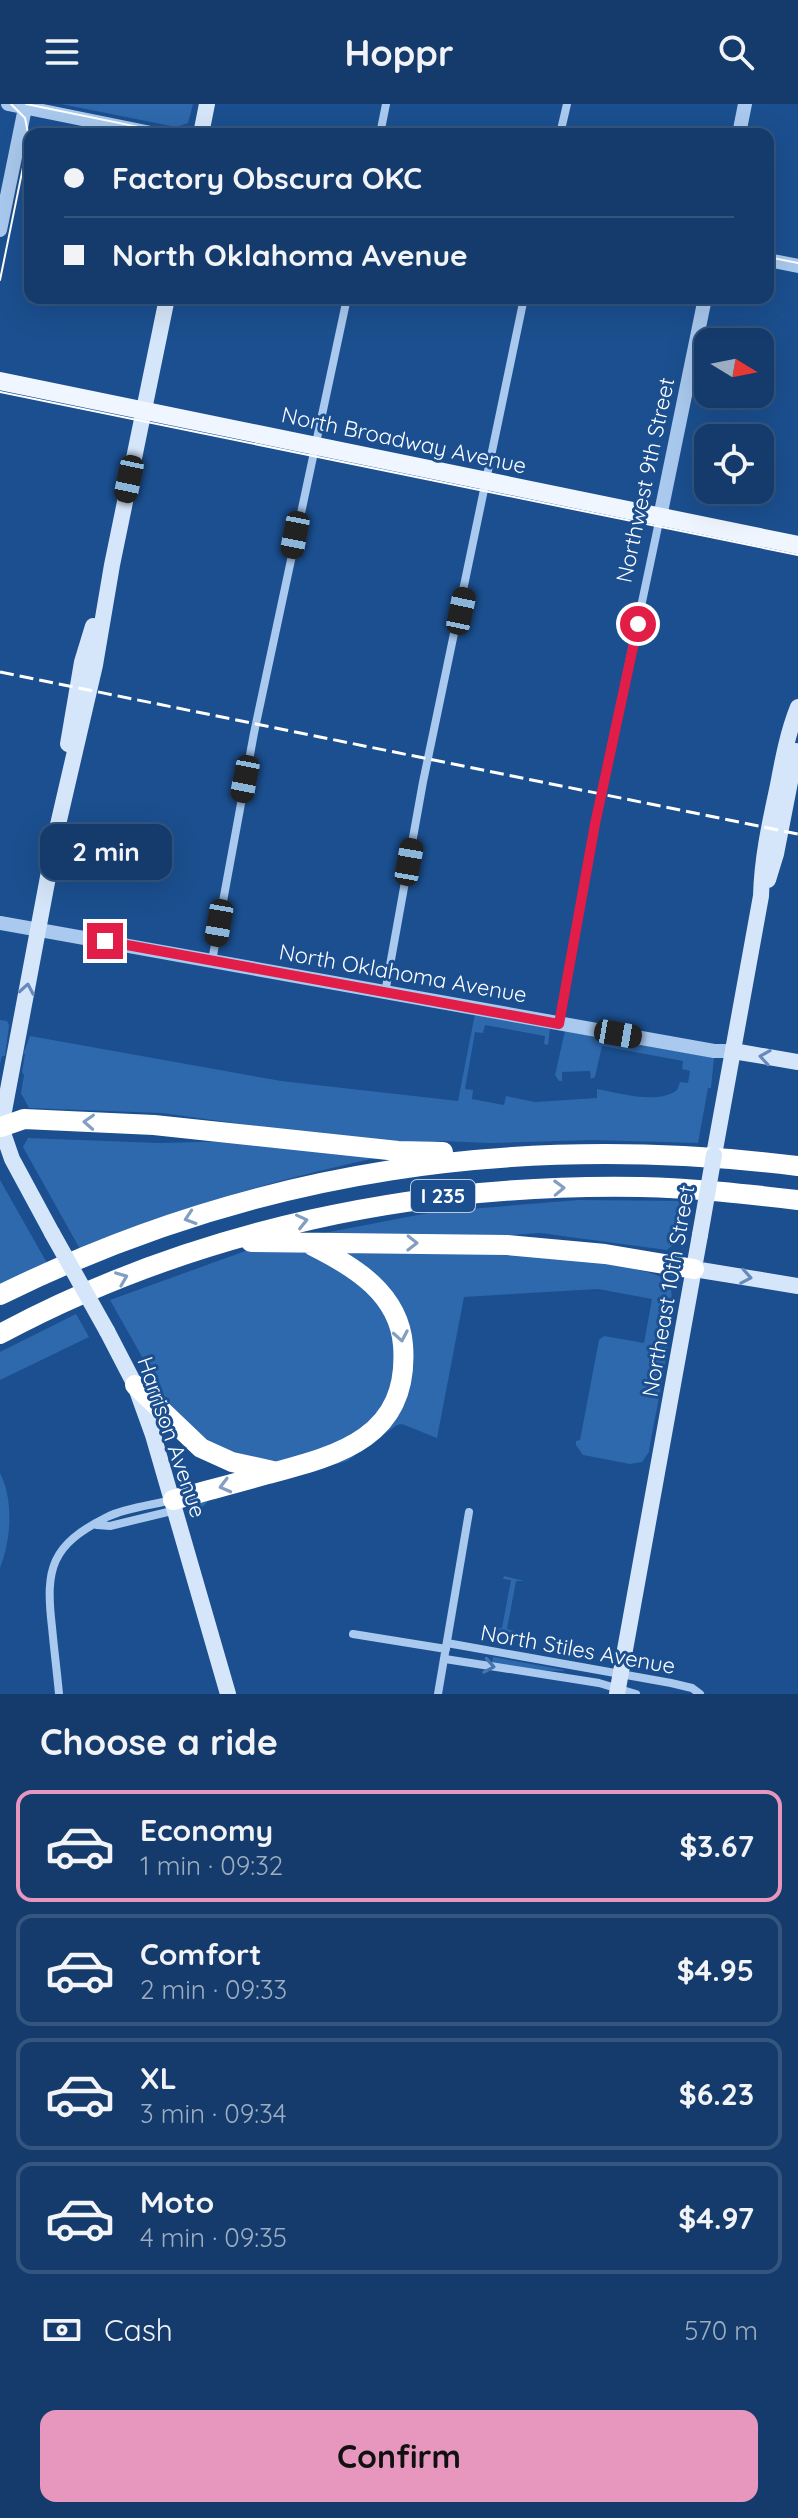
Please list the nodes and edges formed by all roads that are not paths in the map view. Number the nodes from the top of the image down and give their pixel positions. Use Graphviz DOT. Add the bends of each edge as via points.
graph roads {
  1 [pos="8,104"];
  2 [pos="207,104"];
  3 [pos="386,104"];
  4 [pos="567,104"];
  5 [pos="745,104"];
  6 [pos="25,108"];
  7 [pos="126,128"];
  8 [pos="202,128"];
  9 [pos="381,128"];
  10 [pos="561,128"];
  11 [pos="740,128"];
  12 [pos="0,230"];
  13 [pos="774,261"];
  14 [pos="798,266"];
  15 [pos="166,304"];
  16 [pos="346,304"];
  17 [pos="523,304"];
  18 [pos="704,304"];
  19 [pos="0,381"];
  20 [pos="144,410"];
  21 [pos="314,446"];
  22 [pos="488,481"];
  23 [pos="660,517"];
  24 [pos="798,545"];
  25 [pos="798,707"];
  26 [pos="798,740"];
  27 [pos="761,896"];
  28 [pos="0,923"];
  29 [pos="38,930"];
  30 [pos="212,961"];
  31 [pos="385,993"];
  32 [pos="559,1024"];
  33 [pos="733,1051"];
  34 [pos="798,1062"];
  35 [pos="0,1126"];
  36 [pos="535,1154"];
  37 [pos="6,1157"];
  38 [pos="798,1166"];
  39 [pos="798,1200"];
  40 [pos="227,1242"];
  41 [pos="306,1242"];
  42 [pos="694,1269"];
  43 [pos="798,1286"];
  44 [pos="0,1295"];
  45 [pos="0,1334"];
  46 [pos="135,1385"];
  47 [pos="276,1472"];
  48 [pos="174,1505"];
  49 [pos="469,1512"];
  50 [pos="353,1634"];
  51 [pos="446,1650"];
  52 [pos="619,1686"];
  53 [pos="228,1693"];
  54 [pos="59,1694"];
  55 [pos="438,1694"];
  56 [pos="636,1694"];
  57 [pos="700,1694"];
  1 -- 6 [label="street"];
  2 -- 8 [label="main road"];
  3 -- 9 [label="street"];
  4 -- 10 [label="street"];
  5 -- 11 [label="street"];
  6 -- 7 [label="street"];
  6 -- 12 [label="street"];
  13 -- 14 [label="street"];
  15 -- 20 [label="main road"];
  16 -- 21 [label="street"];
  17 -- 22 [label="street"];
  18 -- 23 [label="street, Northwest 9th Street"];
  19 -- 20 [label="main road, North Broadway Avenue"];
  20 -- 21 [label="main road, North Broadway Avenue"];
  20 -- 29 [label="main road"];
  21 -- 22 [label="main road, North Broadway Avenue"];
  21 -- 30 [label="street"];
  22 -- 23 [label="main road, North Broadway Avenue"];
  22 -- 31 [label="street" via="423,782"];
  23 -- 24 [label="main road, North Broadway Avenue"];
  23 -- 32 [label="street, Northwest 9th Street"];
  25 -- 27 [label="main road, Northeast 10th Street" via="770,821"];
  26 -- 27 [label="main road, Northeast 10th Street" via="773,867"];
  27 -- 33 [label="main road, Northeast 10th Street"];
  28 -- 29 [label="street, North Oklahoma Avenue"];
  29 -- 30 [label="street, North Oklahoma Avenue"];
  35 -- 29 [label="main road, one-way"];
  30 -- 31 [label="street, North Oklahoma Avenue"];
  31 -- 32 [label="street, North Oklahoma Avenue"];
  32 -- 33 [label="street, North Oklahoma Avenue"];
  34 -- 33 [label="main road, North Oklahoma Avenue, one-way"];
  33 -- 42 [label="main road, Northeast 10th Street, bridge"];
  36 -- 35 [label="highway, one-way" via="398,1151 139,1124 24,1119"];
  35 -- 37 [label="main road, Harrison Avenue"];
  36 -- 38 [label="highway, I 235" via="670,1154"];
  36 -- 44 [label="highway, I 235, one-way" via="402,1168 250,1199 95,1251"];
  37 -- 46 [label="main road, Harrison Avenue, bridge"];
  40 -- 39 [label="highway, I 235, one-way" via="365,1208 523,1189 645,1187"];
  40 -- 41 [label="highway"];
  45 -- 40 [label="highway, I 235, one-way" via="124,1277"];
  41 -- 42 [label="highway, one-way" via="507,1245"];
  41 -- 47 [label="highway, one-way" via="362,1275 389,1303 402,1334 404,1365 393,1403 370,1433 344,1452"];
  42 -- 43 [label="main road, one-way"];
  42 -- 52 [label="main road, Northeast 10th Street"];
  46 -- 47 [label="highway" via="201,1448"];
  46 -- 48 [label="main road, Harrison Avenue"];
  47 -- 48 [label="highway, one-way"];
  48 -- 53 [label="main road, Harrison Avenue"];
  48 -- 54 [label="street" via="107,1517 58,1555 49,1599"];
  49 -- 51 [label="street"];
  50 -- 51 [label="street, North Stiles Avenue"];
  51 -- 52 [label="street, North Stiles Avenue"];
  51 -- 52 [label="street, North Stiles Avenue, one-way"];
  51 -- 55 [label="street"];
  52 -- 56 [label="street, North Stiles Avenue"];
  52 -- 57 [label="street, North Stiles Avenue" via="692,1688"];
}
